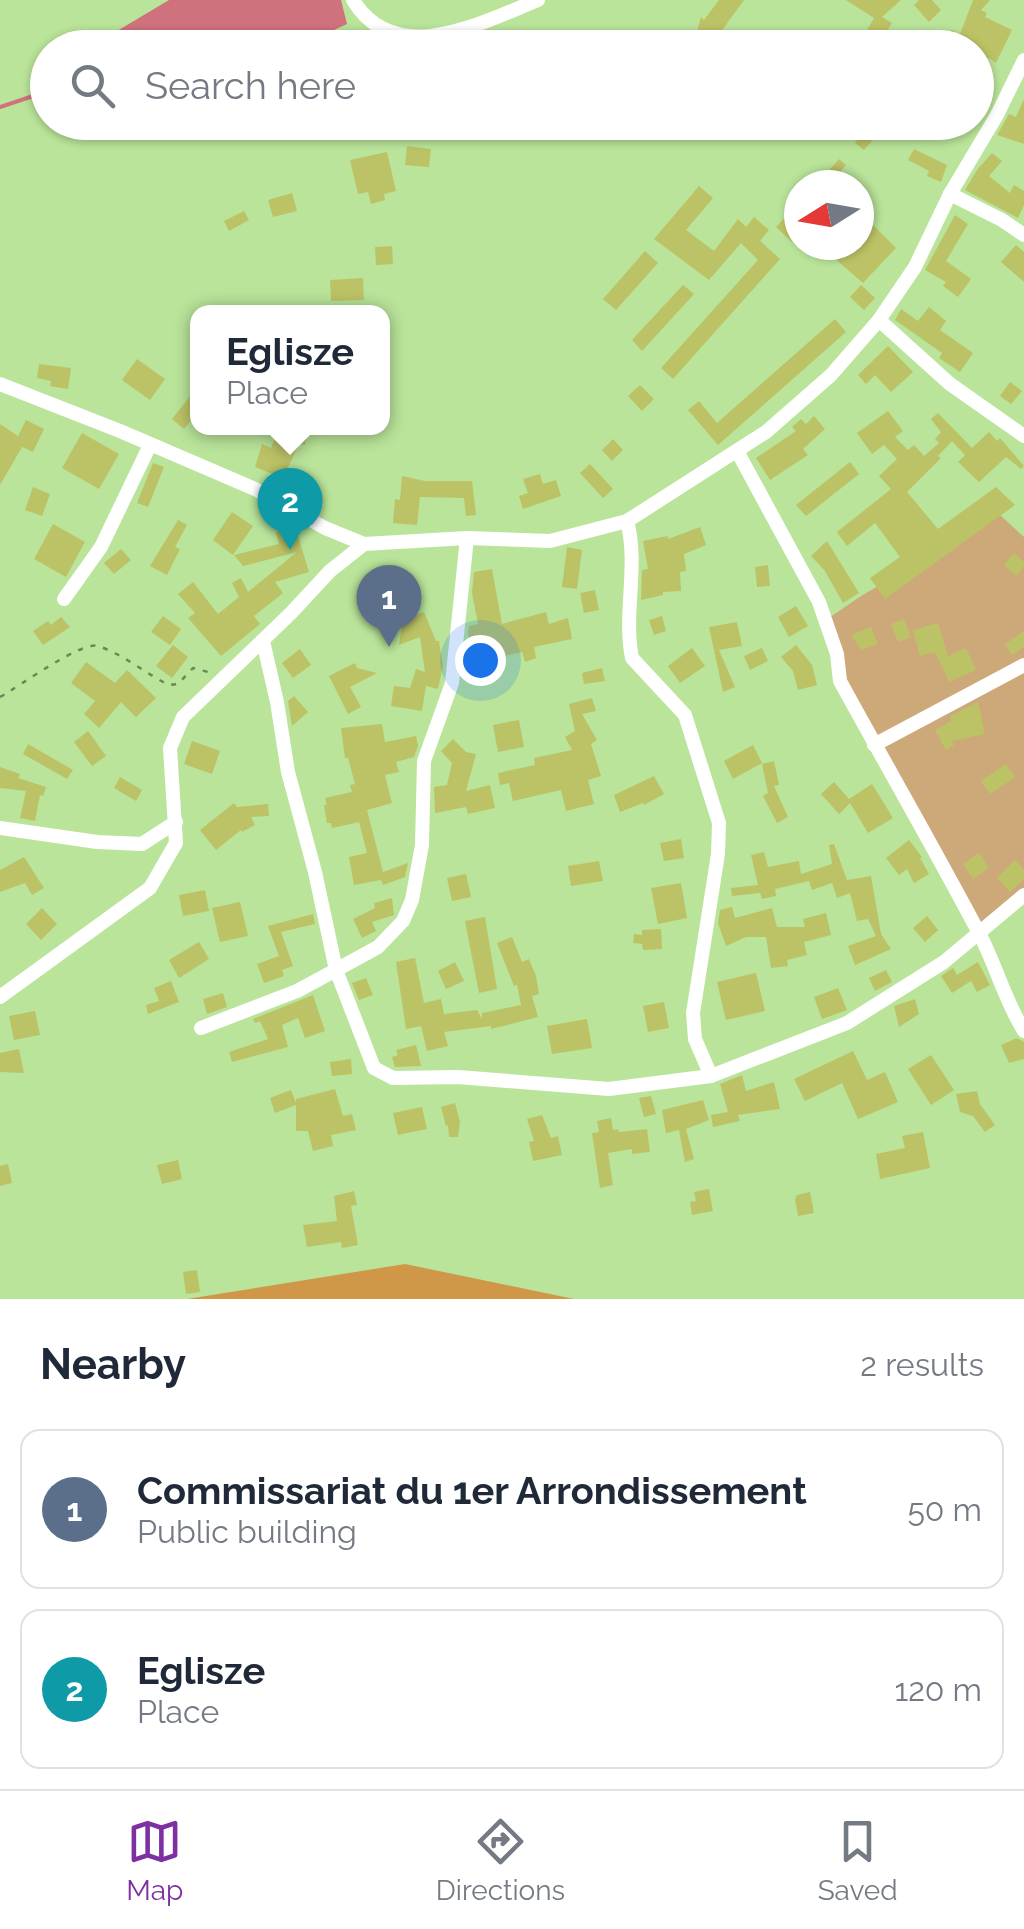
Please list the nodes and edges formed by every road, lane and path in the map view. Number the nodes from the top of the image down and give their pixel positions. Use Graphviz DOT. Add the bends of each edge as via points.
graph roads {
  1 [pos="353,0"];
  2 [pos="538,0"];
  3 [pos="383,30"];
  4 [pos="449,30"];
  5 [pos="1024,60"];
  6 [pos="994,114"];
  7 [pos="980,140"];
  8 [pos="950,194"];
  9 [pos="1024,235"];
  10 [pos="879,320"];
  11 [pos="0,384"];
  12 [pos="1024,436"];
  13 [pos="150,445"];
  14 [pos="737,451"];
  15 [pos="627,521"];
  16 [pos="467,538"];
  17 [pos="364,544"];
  18 [pos="64,599"];
  19 [pos="263,641"];
  20 [pos="1024,665"];
  21 [pos="223,677"];
  22 [pos="0,697"];
  23 [pos="874,745"];
  24 [pos="176,822"];
  25 [pos="0,828"];
  26 [pos="1024,895"];
  27 [pos="978,932"];
  28 [pos="336,970"];
  29 [pos="0,996"];
  30 [pos="201,1028"];
  31 [pos="1024,1031"];
  32 [pos="711,1076"];
  1 -- 3 [label="street"];
  2 -- 4 [label="street"];
  5 -- 6 [label="street"];
  7 -- 8 [label="street"];
  8 -- 9 [label="street"];
  8 -- 10 [label="street" via="916,267"];
  10 -- 12 [label="street" via="950,384"];
  10 -- 14 [label="street" via="830,375"];
  11 -- 13 [label="street"];
  13 -- 17 [label="street"];
  13 -- 18 [label="street" via="101,547"];
  14 -- 15 [label="street"];
  14 -- 23 [label="street" via="820,602 840,682"];
  15 -- 16 [label="street" via="550,541"];
  15 -- 32 [label="street" via="634,560 632,658 685,715 719,823 693,1012 695,1039"];
  16 -- 17 [label="street"];
  16 -- 28 [label="street" via="452,683 424,761 422,845 412,900 404,920 378,947"];
  17 -- 19 [label="street"];
  19 -- 21 [label="street"];
  19 -- 28 [label="street"];
  20 -- 23 [label="street"];
  21 -- 22 [label="path" via="193,668 169,685 88,645"];
  21 -- 24 [label="street" via="182,717 172,741"];
  23 -- 27 [label="street"];
  24 -- 25 [label="street" via="142,844"];
  24 -- 29 [label="street" via="176,843 150,888"];
  26 -- 27 [label="street"];
  27 -- 31 [label="street"];
  27 -- 32 [label="street" via="944,962 847,1023"];
  28 -- 30 [label="street"];
  28 -- 32 [label="street" via="374,1068 392,1078 609,1089"];
}
